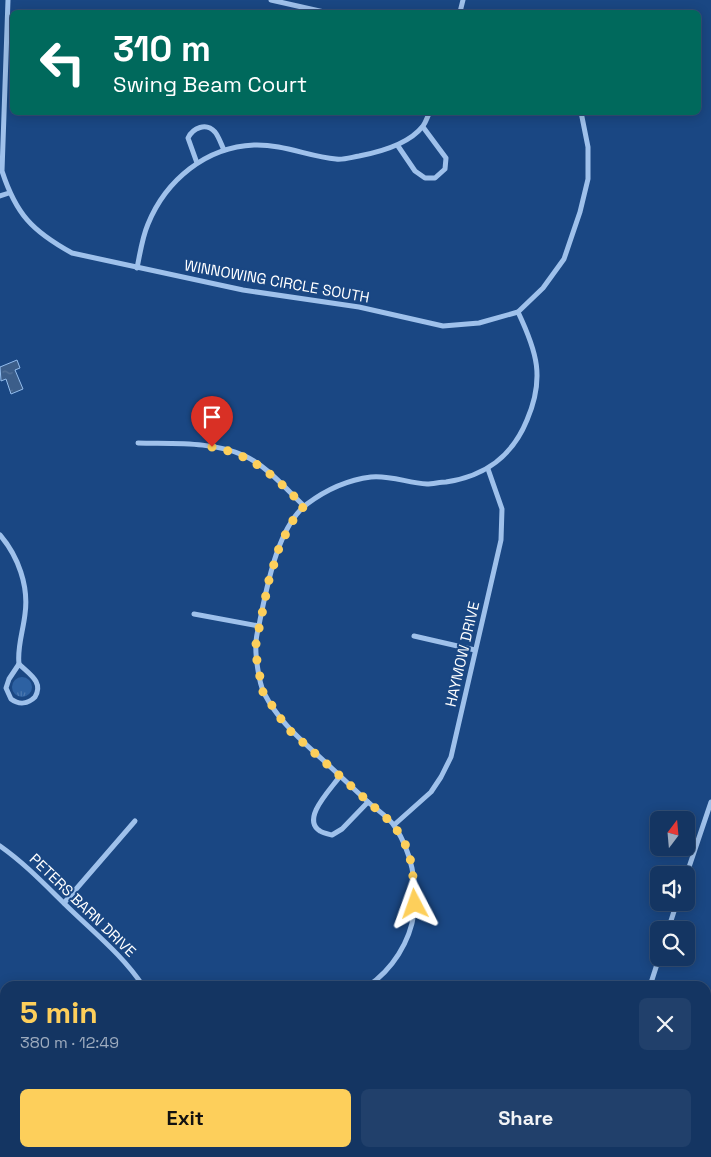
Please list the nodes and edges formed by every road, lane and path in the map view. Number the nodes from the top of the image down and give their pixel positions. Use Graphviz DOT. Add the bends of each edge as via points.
graph roads {
  1 [pos="8,0"];
  2 [pos="271,0"];
  3 [pos="315,10"];
  4 [pos="428,115"];
  5 [pos="582,115"];
  6 [pos="422,127"];
  7 [pos="398,146"];
  8 [pos="224,150"];
  9 [pos="197,163"];
  10 [pos="9,193"];
  11 [pos="0,196"];
  12 [pos="137,268"];
  13 [pos="518,312"];
  14 [pos="138,443"];
  15 [pos="488,469"];
  16 [pos="304,506"];
  17 [pos="0,535"];
  18 [pos="194,614"];
  19 [pos="259,626"];
  20 [pos="414,636"];
  21 [pos="475,650"];
  22 [pos="19,664"];
  23 [pos="340,776"];
  24 [pos="368,802"];
  25 [pos="711,802"];
  26 [pos="134,821"];
  27 [pos="394,825"];
  28 [pos="0,846"];
  29 [pos="689,866"];
  30 [pos="64,903"];
  31 [pos="656,966"];
  32 [pos="139,981"];
  33 [pos="376,981"];
  34 [pos="652,981"];
  1 -- 10 [label="street, WINNOWING CIRCLE SOUTH" via="2,171"];
  2 -- 3 [label="street"];
  4 -- 6 [label="street"];
  5 -- 13 [label="street, WINNOWING CIRCLE SOUTH" via="588,147 588,179 580,212 564,259 544,288"];
  6 -- 7 [label="street"];
  6 -- 7 [label="street" via="446,158 445,169 436,178 425,178 415,171"];
  7 -- 8 [label="street" via="337,159 254,145"];
  8 -- 9 [label="street"];
  8 -- 9 [label="street" via="212,130 205,127 196,129 188,138"];
  9 -- 12 [label="street" via="171,184 155,208"];
  10 -- 11 [label="street"];
  10 -- 12 [label="street, WINNOWING CIRCLE SOUTH" via="34,228 51,241 72,253"];
  12 -- 13 [label="street, WINNOWING CIRCLE SOUTH" via="243,290 360,307 443,326 479,323"];
  13 -- 15 [label="street" via="532,341 538,373 534,403 514,443"];
  14 -- 16 [label="street" via="201,445 245,456 264,468"];
  15 -- 16 [label="street" via="470,477 427,484 374,477 343,482"];
  15 -- 21 [label="street, HAYMOW DRIVE" via="502,510 501,540"];
  16 -- 19 [label="street" via="279,548"];
  17 -- 22 [label="street" via="21,572 26,602"];
  18 -- 19 [label="street"];
  19 -- 23 [label="street" via="257,662 263,692 287,728"];
  20 -- 21 [label="street"];
  21 -- 27 [label="street, HAYMOW DRIVE" via="450,757 441,778 431,792"];
  22 -- 22 [label="street" via="38,686 35,697 24,703 11,700 6,688"];
  23 -- 24 [label="street"];
  23 -- 24 [label="street" via="314,812 314,823 319,831 332,835"];
  24 -- 27 [label="street"];
  25 -- 29 [label="street"];
  26 -- 30 [label="street"];
  27 -- 33 [label="street" via="409,851 415,904 404,945"];
  28 -- 30 [label="street, PETERS BARN DRIVE"];
  30 -- 32 [label="street, PETERS BARN DRIVE" via="120,957"];
  31 -- 34 [label="street"];
}
